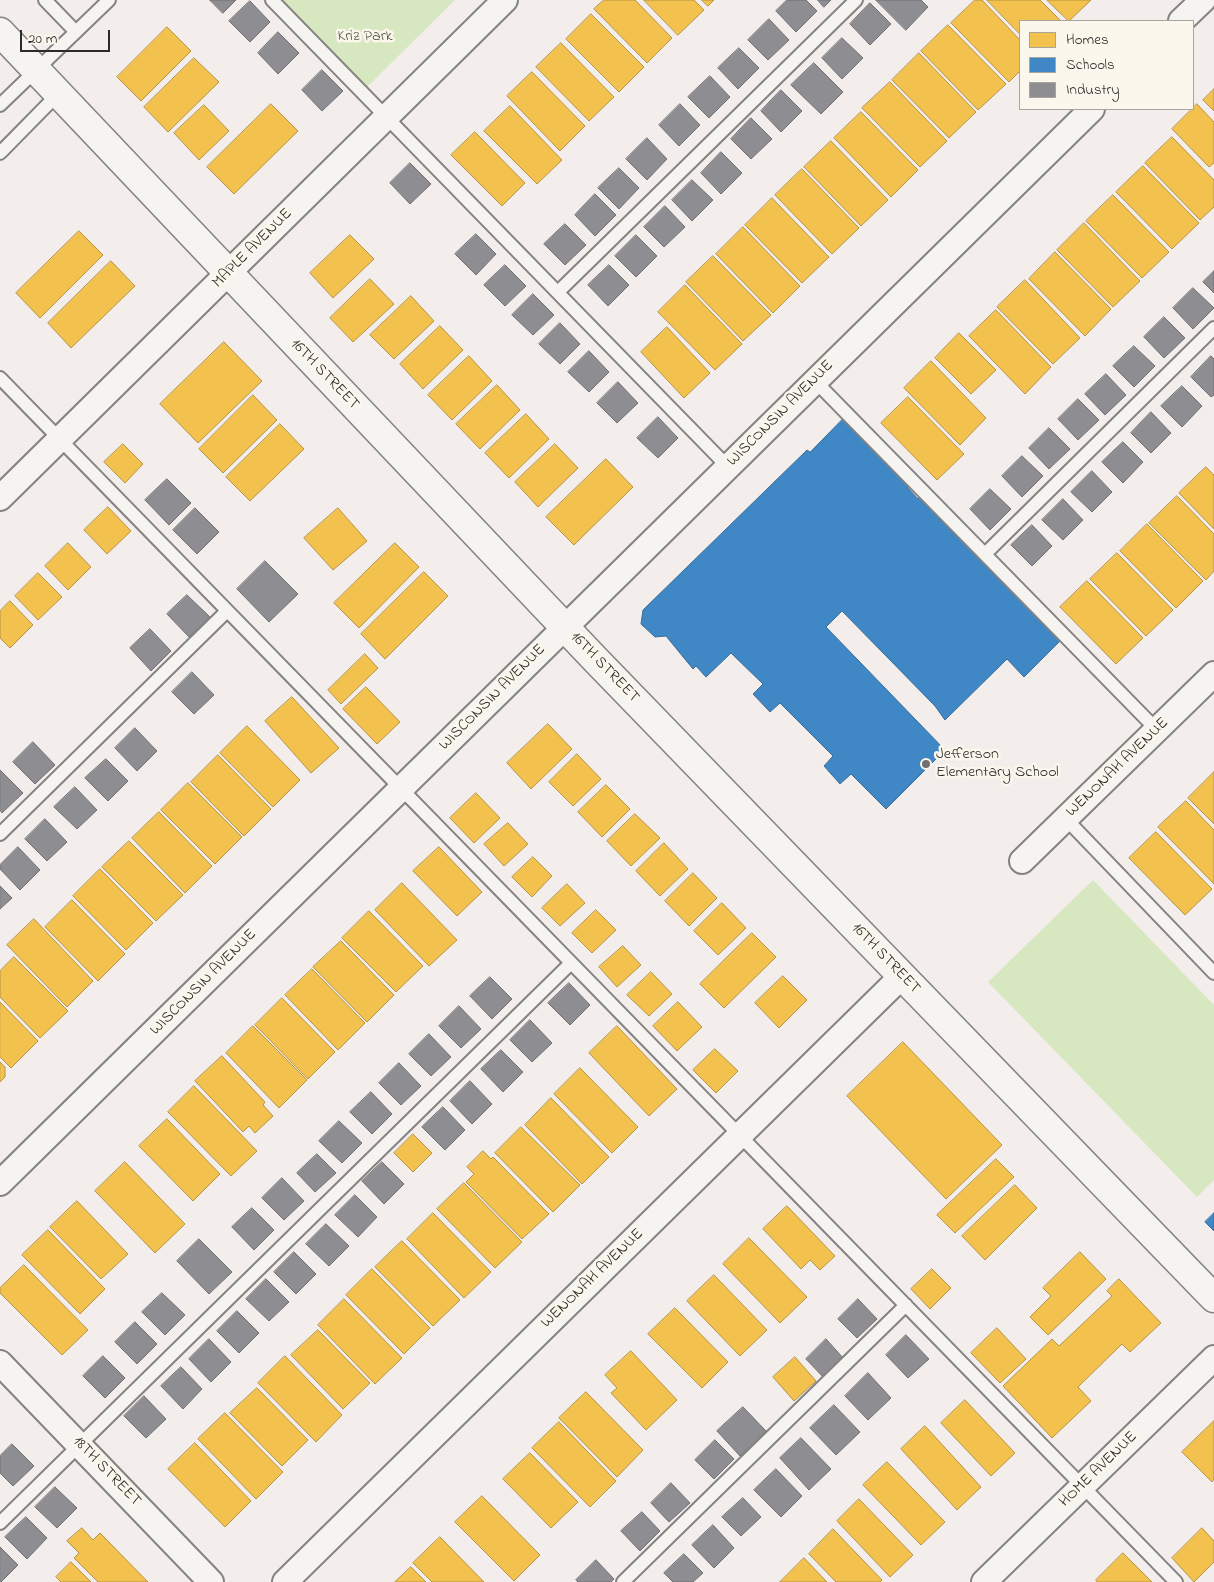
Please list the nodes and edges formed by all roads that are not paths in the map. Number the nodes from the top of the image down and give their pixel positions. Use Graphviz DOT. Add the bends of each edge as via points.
graph roads {
  1 [pos="45,0"];
  2 [pos="109,0"];
  3 [pos="272,0"];
  4 [pos="505,0"];
  5 [pos="856,0"];
  6 [pos="1203,0"];
  7 [pos="1182,20"];
  8 [pos="0,32"];
  9 [pos="76,32"];
  10 [pos="36,71"];
  11 [pos="58,94"];
  12 [pos="0,105"];
  13 [pos="1091,110"];
  14 [pos="386,117"];
  15 [pos="0,153"];
  16 [pos="227,274"];
  17 [pos="558,292"];
  18 [pos="1214,328"];
  19 [pos="0,378"];
  20 [pos="815,381"];
  21 [pos="60,439"];
  22 [pos="728,467"];
  23 [pos="0,498"];
  24 [pos="985,554"];
  25 [pos="227,611"];
  26 [pos="564,628"];
  27 [pos="1214,674"];
  28 [pos="1157,730"];
  29 [pos="401,789"];
  30 [pos="1066,819"];
  31 [pos="0,834"];
  32 [pos="1022,861"];
  33 [pos="571,963"];
  34 [pos="1214,972"];
  35 [pos="902,976"];
  36 [pos="740,1135"];
  37 [pos="0,1183"];
  38 [pos="1214,1298"];
  39 [pos="906,1305"];
  40 [pos="1214,1358"];
  41 [pos="0,1363"];
  42 [pos="80,1445"];
  43 [pos="1082,1486"];
  44 [pos="0,1522"];
  45 [pos="211,1582"];
  46 [pos="284,1582"];
  47 [pos="624,1582"];
  48 [pos="984,1582"];
  49 [pos="1176,1582"];
  1 -- 9 [label="lane"];
  2 -- 9 [label="lane"];
  3 -- 14 [label="lane"];
  4 -- 14 [label="street, MAPLE AVENUE"];
  5 -- 17 [label="lane"];
  6 -- 7 [label="street"];
  8 -- 10 [label="street, 16TH STREET"];
  9 -- 10 [label="lane"];
  10 -- 11 [label="street, 16TH STREET"];
  10 -- 12 [label="lane"];
  11 -- 15 [label="lane"];
  11 -- 16 [label="street, 16TH STREET"];
  13 -- 20 [label="street, WISCONSIN AVENUE"];
  14 -- 16 [label="street, MAPLE AVENUE"];
  14 -- 17 [label="lane"];
  16 -- 21 [label="street, MAPLE AVENUE"];
  16 -- 26 [label="street, 16TH STREET"];
  17 -- 22 [label="lane"];
  18 -- 24 [label="lane"];
  19 -- 21 [label="lane"];
  20 -- 22 [label="street, WISCONSIN AVENUE"];
  20 -- 24 [label="lane"];
  21 -- 23 [label="street, MAPLE AVENUE"];
  21 -- 25 [label="lane"];
  22 -- 26 [label="street, WISCONSIN AVENUE"];
  24 -- 28 [label="lane"];
  25 -- 29 [label="lane"];
  25 -- 31 [label="lane"];
  26 -- 29 [label="street, WISCONSIN AVENUE"];
  26 -- 35 [label="street, 16TH STREET"];
  27 -- 28 [label="street, WENONAH AVENUE"];
  28 -- 30 [label="street, WENONAH AVENUE"];
  29 -- 33 [label="lane"];
  29 -- 37 [label="street, WISCONSIN AVENUE"];
  30 -- 32 [label="street, WENONAH AVENUE"];
  30 -- 34 [label="lane"];
  33 -- 36 [label="lane"];
  33 -- 42 [label="lane"];
  35 -- 36 [label="street, WENONAH AVENUE"];
  35 -- 38 [label="street, 16TH STREET"];
  36 -- 39 [label="lane"];
  36 -- 46 [label="street, WENONAH AVENUE"];
  39 -- 43 [label="lane"];
  39 -- 47 [label="lane"];
  40 -- 43 [label="street, HOME AVENUE"];
  41 -- 42 [label="street, 18TH STREET"];
  42 -- 44 [label="lane"];
  42 -- 45 [label="street, 18TH STREET"];
  43 -- 48 [label="street, HOME AVENUE"];
  43 -- 49 [label="lane"];
}
